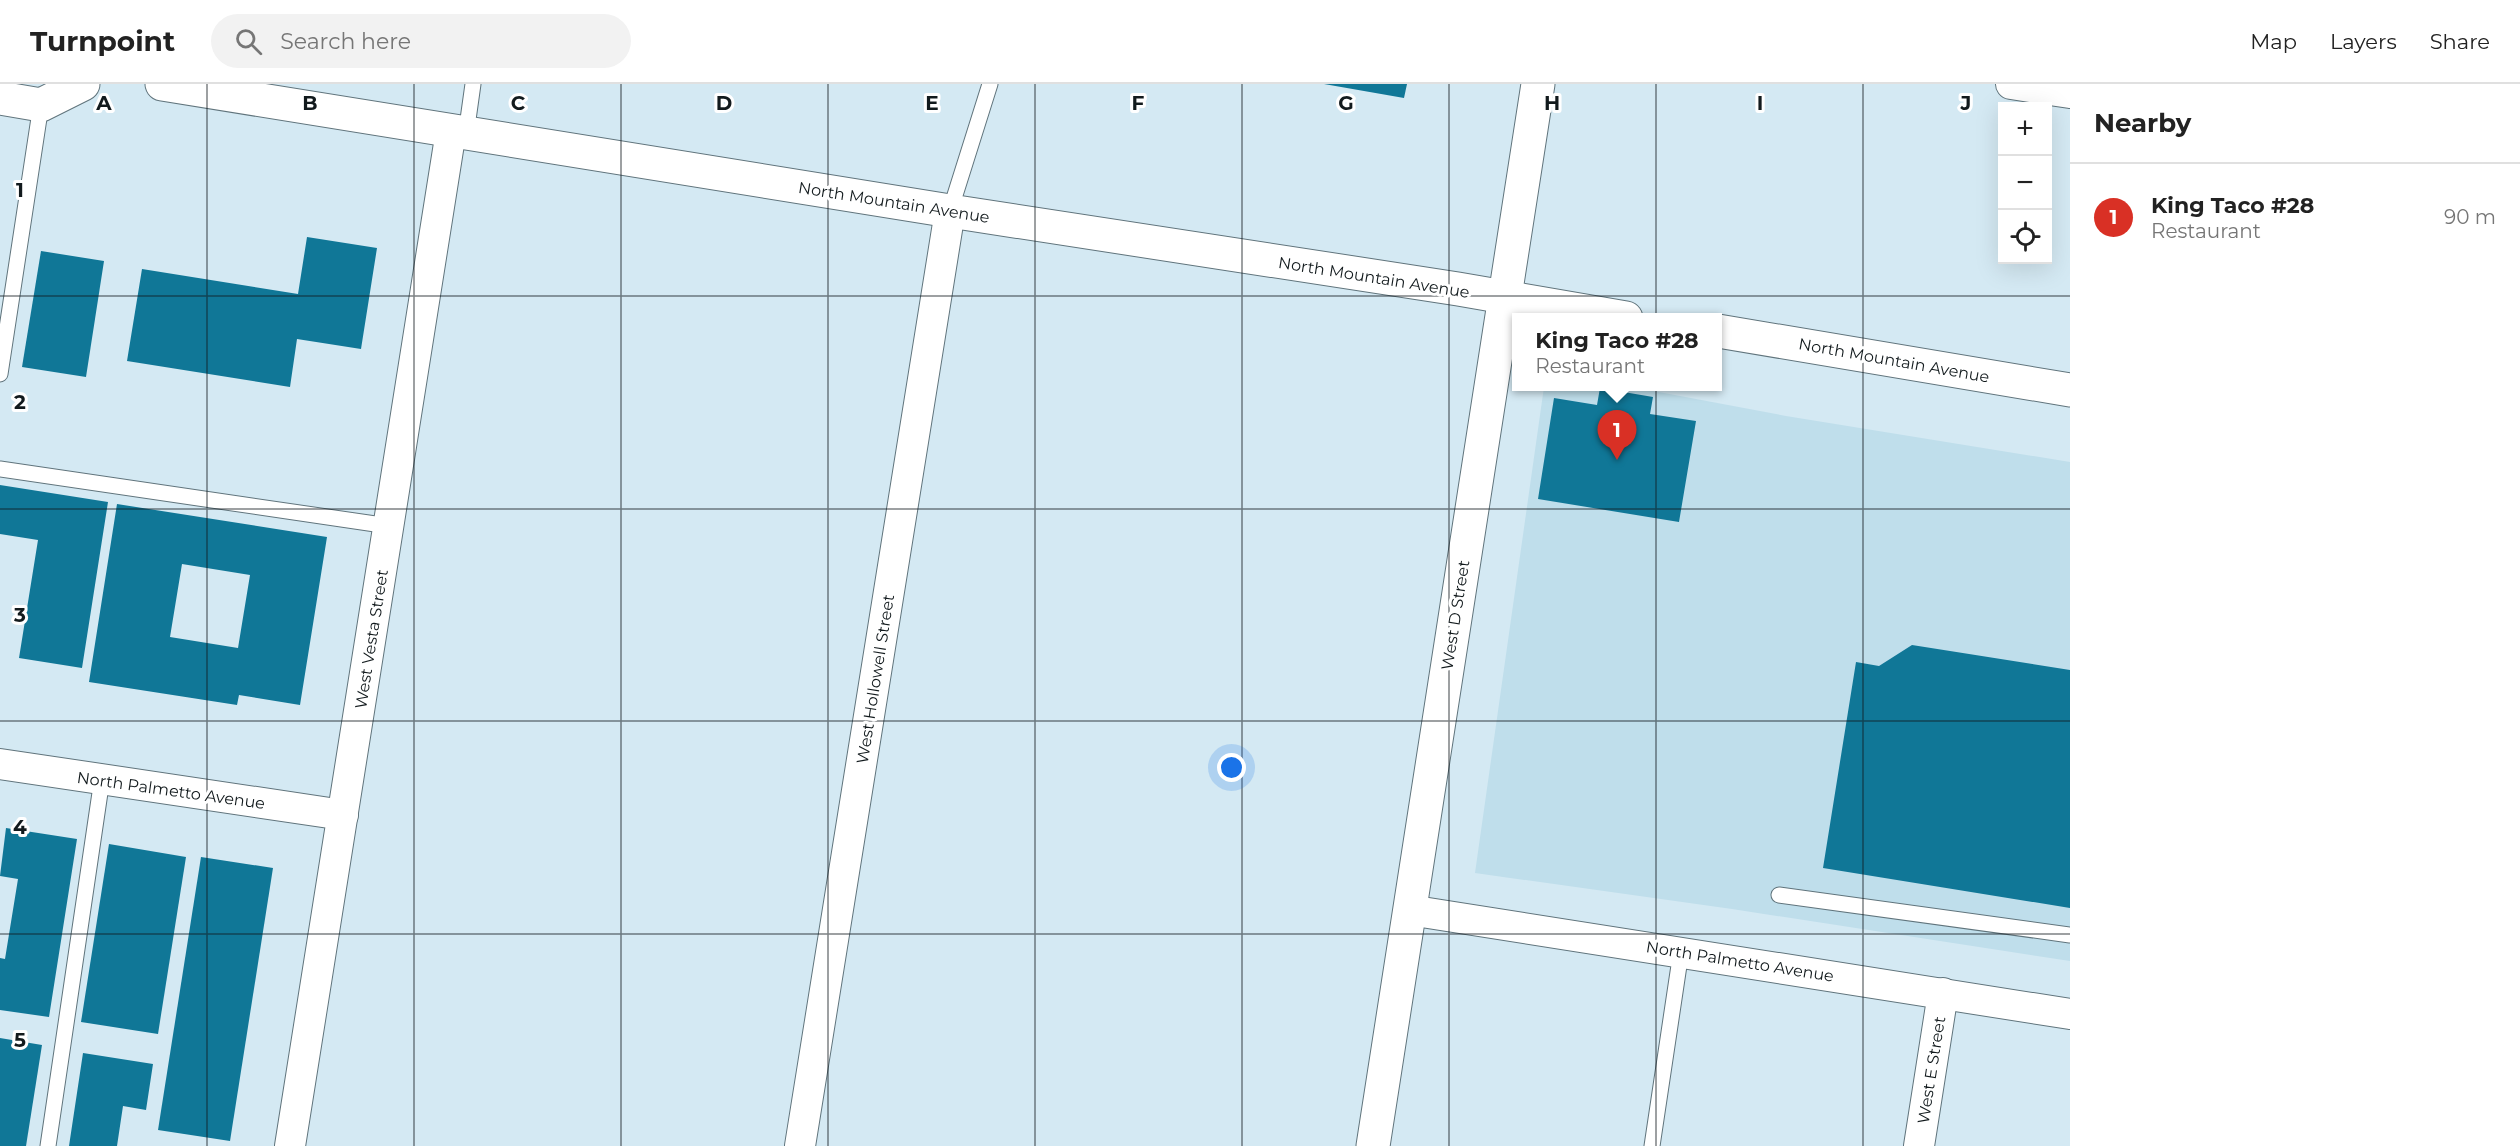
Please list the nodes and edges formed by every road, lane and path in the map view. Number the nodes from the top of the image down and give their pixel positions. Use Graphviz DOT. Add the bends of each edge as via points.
graph roads {
  1 [pos="83,84"];
  2 [pos="162,84"];
  3 [pos="473,84"];
  4 [pos="990,84"];
  5 [pos="1538,84"];
  6 [pos="2011,84"];
  7 [pos="2070,93"];
  8 [pos="0,98"];
  9 [pos="40,105"];
  10 [pos="458,133"];
  11 [pos="950,212"];
  12 [pos="1504,297"];
  13 [pos="1597,313"];
  14 [pos="1722,332"];
  15 [pos="0,374"];
  16 [pos="2070,390"];
  17 [pos="0,470"];
  18 [pos="388,526"];
  19 [pos="0,764"];
  20 [pos="102,779"];
  21 [pos="343,815"];
  22 [pos="1779,895"];
  23 [pos="1409,910"];
  24 [pos="2070,935"];
  25 [pos="1682,952"];
  26 [pos="1942,993"];
  27 [pos="2070,1014"];
  28 [pos="48,1146"];
  29 [pos="290,1146"];
  30 [pos="800,1146"];
  31 [pos="1373,1146"];
  32 [pos="1652,1146"];
  33 [pos="1919,1146"];
  1 -- 9 [label="main road"];
  2 -- 10 [label="main road, North Mountain Avenue"];
  3 -- 10 [label="lane"];
  4 -- 11 [label="lane"];
  5 -- 12 [label="main road, West D Street"];
  6 -- 7 [label="street"];
  8 -- 9 [label="main road"];
  9 -- 15 [label="lane"];
  10 -- 11 [label="main road, North Mountain Avenue"];
  10 -- 18 [label="street, West Vesta Street"];
  11 -- 12 [label="main road, North Mountain Avenue"];
  11 -- 30 [label="street, West Hollowell Street"];
  12 -- 13 [label="main road, North Mountain Avenue"];
  12 -- 23 [label="main road, West D Street"];
  14 -- 16 [label="main road, North Mountain Avenue"];
  17 -- 18 [label="lane"];
  18 -- 21 [label="street, West Vesta Street"];
  19 -- 20 [label="street, North Palmetto Avenue"];
  20 -- 21 [label="street, North Palmetto Avenue"];
  20 -- 28 [label="lane"];
  21 -- 29 [label="street, West Vesta Street"];
  22 -- 24 [label="lane"];
  23 -- 25 [label="street, North Palmetto Avenue"];
  23 -- 31 [label="main road, West D Street"];
  25 -- 26 [label="street, North Palmetto Avenue"];
  25 -- 32 [label="lane"];
  26 -- 27 [label="street, North Palmetto Avenue"];
  26 -- 33 [label="street, West E Street"];
}
